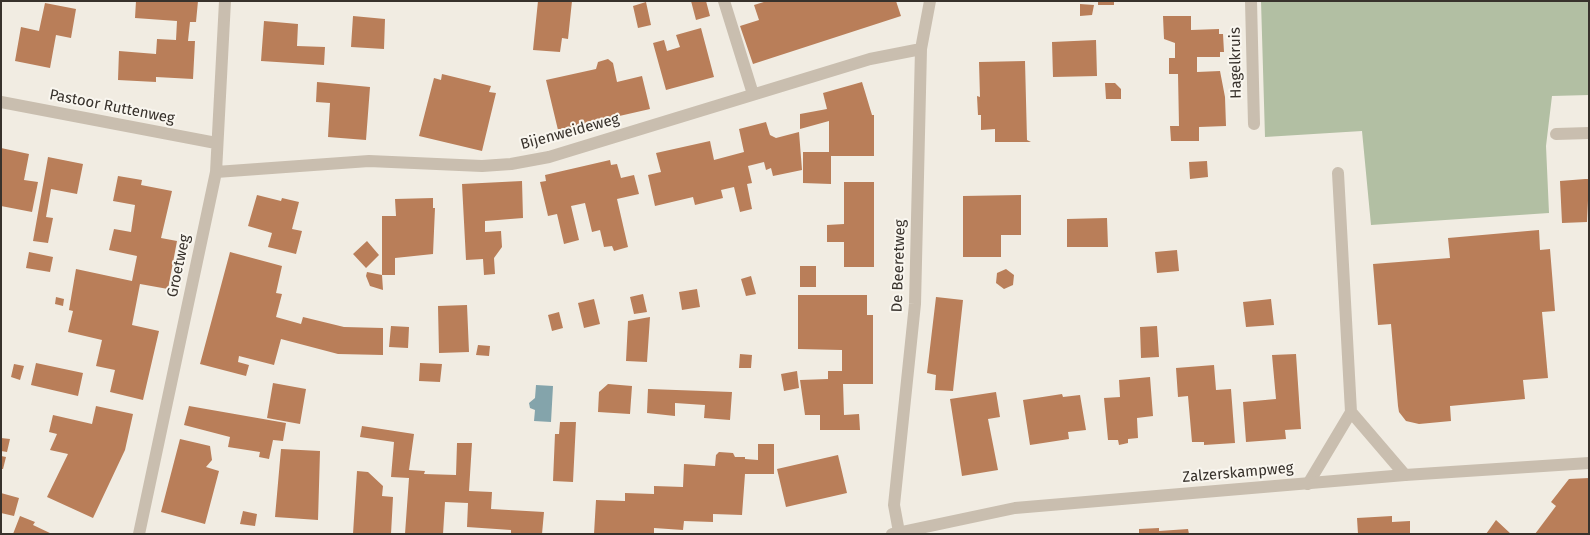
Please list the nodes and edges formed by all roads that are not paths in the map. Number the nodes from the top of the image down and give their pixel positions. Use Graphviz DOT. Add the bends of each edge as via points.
graph roads {
  1 [pos="225,1"];
  2 [pos="724,1"];
  3 [pos="930,1"];
  4 [pos="1251,1"];
  5 [pos="921,49"];
  6 [pos="753,94"];
  7 [pos="1,102"];
  8 [pos="1254,124"];
  9 [pos="1589,133"];
  10 [pos="1556,134"];
  11 [pos="216,143"];
  12 [pos="216,172"];
  13 [pos="1338,173"];
  14 [pos="1351,412"];
  15 [pos="1589,462"];
  16 [pos="1405,475"];
  17 [pos="1308,484"];
  18 [pos="895,533"];
  19 [pos="138,534"];
  1 -- 11 [label="street, Groetweg"];
  2 -- 6 [label="street"];
  3 -- 5 [label="street, De Beeretweg"];
  4 -- 8 [label="street, Hagelkruis"];
  5 -- 6 [label="street, Bijenweideweg" via="870,59"];
  5 -- 18 [label="street, De Beeretweg" via="914,304 894,505"];
  6 -- 12 [label="street, Bijenweideweg" via="549,157 511,164 482,166 369,160"];
  7 -- 11 [label="street, Pastoor Ruttenweg"];
  9 -- 10 [label="street"];
  11 -- 12 [label="street, Groetweg"];
  12 -- 19 [label="street, Groetweg"];
  13 -- 14 [label="street"];
  14 -- 16 [label="street"];
  14 -- 17 [label="street"];
  15 -- 16 [label="street, Zalzerskampweg"];
  16 -- 17 [label="street, Zalzerskampweg"];
  17 -- 18 [label="street, Zalzerskampweg" via="1015,508"];
}
